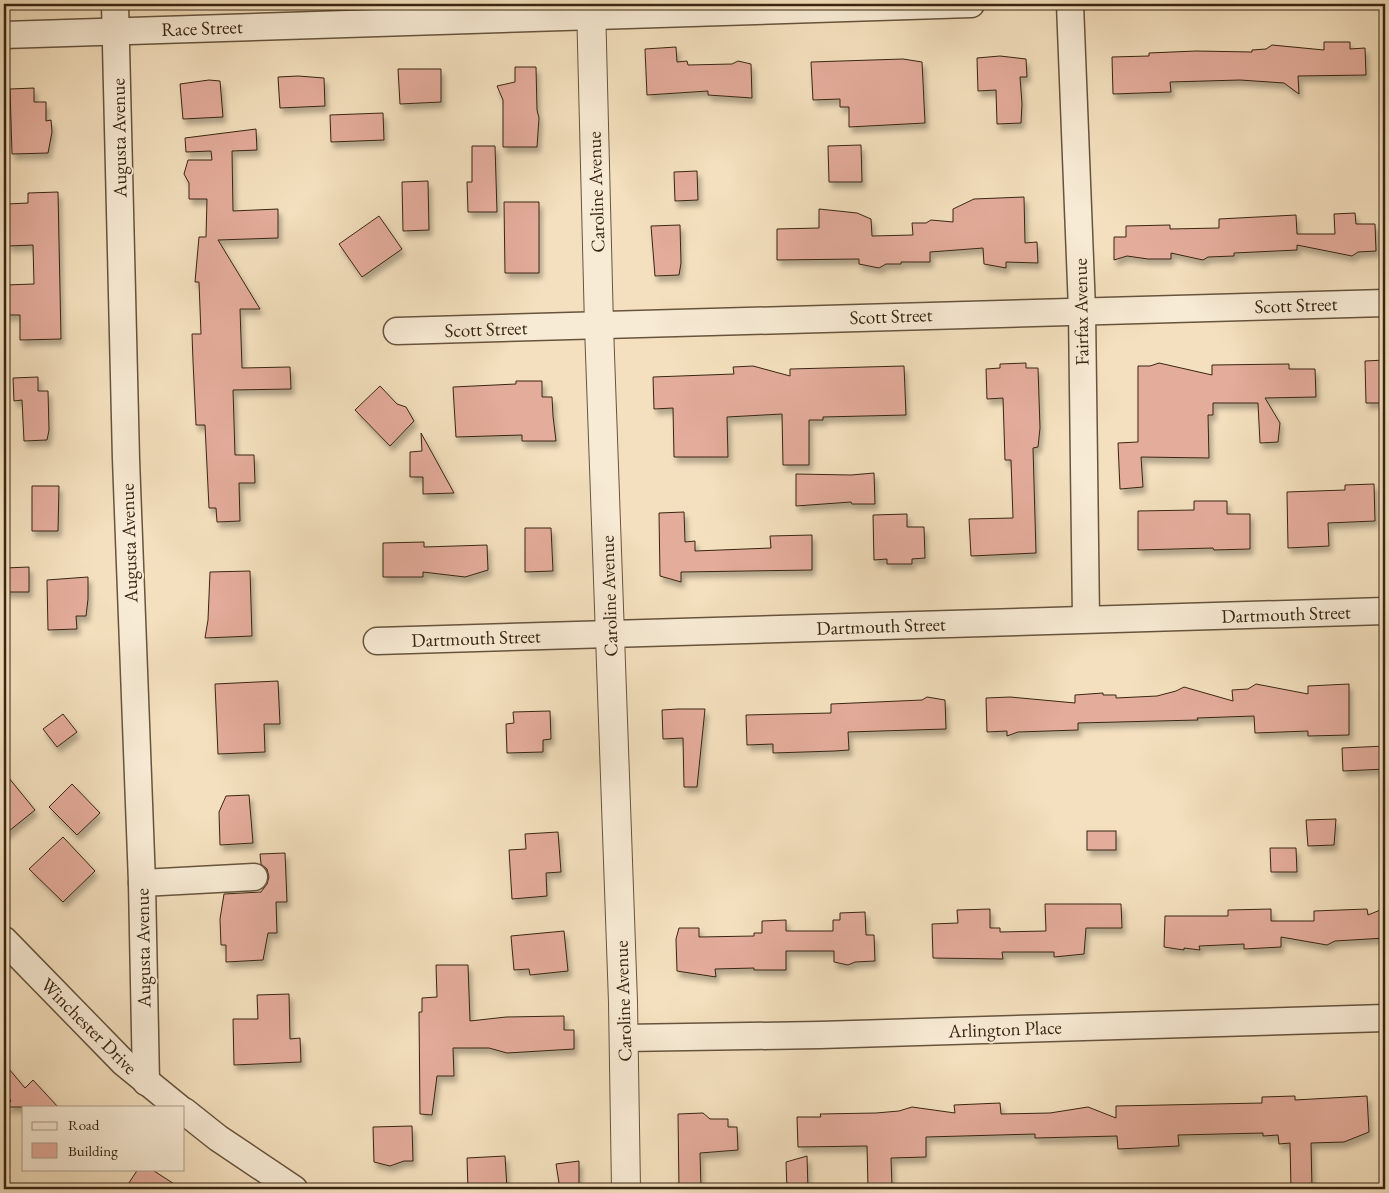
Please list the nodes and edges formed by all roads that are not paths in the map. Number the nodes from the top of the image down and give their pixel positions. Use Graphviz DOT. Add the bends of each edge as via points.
graph roads {
  1 [pos="116,4"];
  2 [pos="971,4"];
  3 [pos="1070,4"];
  4 [pos="591,9"];
  5 [pos="116,30"];
  6 [pos="4,34"];
  7 [pos="1385,302"];
  8 [pos="1082,310"];
  9 [pos="599,326"];
  10 [pos="397,331"];
  11 [pos="1385,611"];
  12 [pos="1086,619"];
  13 [pos="611,634"];
  14 [pos="377,641"];
  15 [pos="254,877"];
  16 [pos="142,883"];
  17 [pos="4,940"];
  18 [pos="1385,1018"];
  19 [pos="624,1038"];
  20 [pos="146,1082"];
  21 [pos="177,1106"];
  22 [pos="185,1112"];
  23 [pos="294,1189"];
  24 [pos="626,1189"];
  1 -- 5 [label="street, Augusta Avenue"];
  2 -- 4 [label="street, Race Street"];
  3 -- 8 [label="street, Fairfax Avenue"];
  4 -- 5 [label="street, Race Street"];
  4 -- 9 [label="street, Caroline Avenue"];
  5 -- 6 [label="street, Race Street"];
  5 -- 16 [label="street, Augusta Avenue" via="126,460"];
  7 -- 8 [label="street, Scott Street"];
  8 -- 9 [label="street, Scott Street"];
  8 -- 12 [label="street, Fairfax Avenue"];
  9 -- 10 [label="street, Scott Street"];
  9 -- 13 [label="street, Caroline Avenue"];
  11 -- 12 [label="street, Dartmouth Street"];
  12 -- 13 [label="street, Dartmouth Street"];
  13 -- 14 [label="street, Dartmouth Street"];
  13 -- 19 [label="street, Caroline Avenue"];
  15 -- 16 [label="street"];
  16 -- 20 [label="street, Augusta Avenue"];
  17 -- 20 [label="street, Winchester Drive" via="124,1064"];
  18 -- 19 [label="street, Arlington Place"];
  19 -- 24 [label="street, Caroline Avenue"];
  20 -- 21 [label="street, Winchester Drive"];
  22 -- 23 [label="street"];
}
